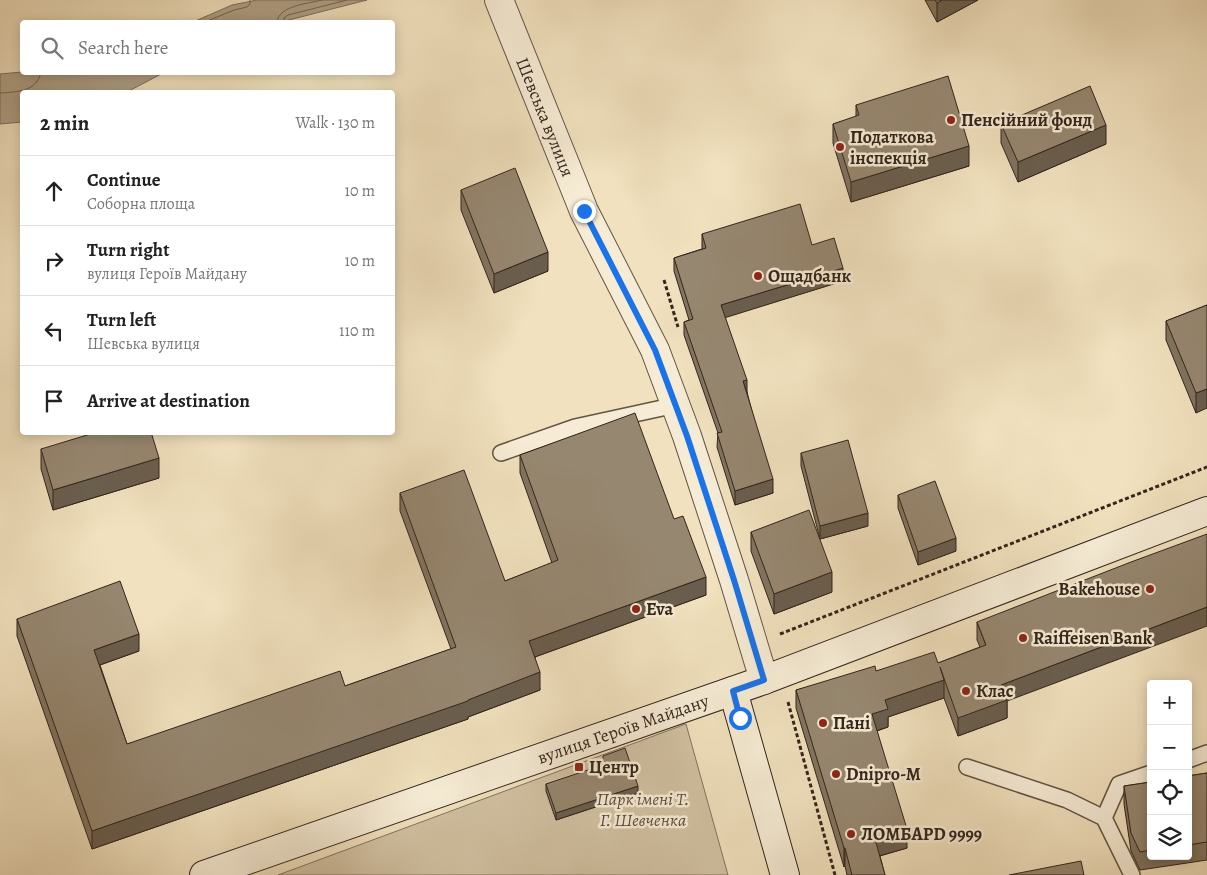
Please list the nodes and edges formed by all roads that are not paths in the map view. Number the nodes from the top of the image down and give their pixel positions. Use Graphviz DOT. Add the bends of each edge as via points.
graph roads {
  1 [pos="500,2"];
  2 [pos="676,405"];
  3 [pos="501,453"];
  4 [pos="1207,511"];
  5 [pos="772,677"];
  6 [pos="733,691"];
  7 [pos="1207,753"];
  8 [pos="1192,759"];
  9 [pos="967,767"];
  10 [pos="1147,774"];
  11 [pos="1104,818"];
  12 [pos="204,875"];
  13 [pos="785,875"];
  14 [pos="1132,875"];
  1 -- 2 [label="main road, Шевська вулиця" via="584,211 655,350"];
  2 -- 3 [label="lane" via="575,427"];
  2 -- 5 [label="main road, Шевська вулиця" via="734,580"];
  4 -- 5 [label="main road, вулиця Героїв Майдану"];
  5 -- 6 [label="main road, вулиця Героїв Майдану"];
  6 -- 12 [label="main road, вулиця Героїв Майдану"];
  6 -- 13 [label="main road"];
  7 -- 8 [label="lane"];
  9 -- 11 [label="lane" via="1067,800"];
  10 -- 11 [label="lane" via="1118,784"];
  11 -- 14 [label="lane"];
}
